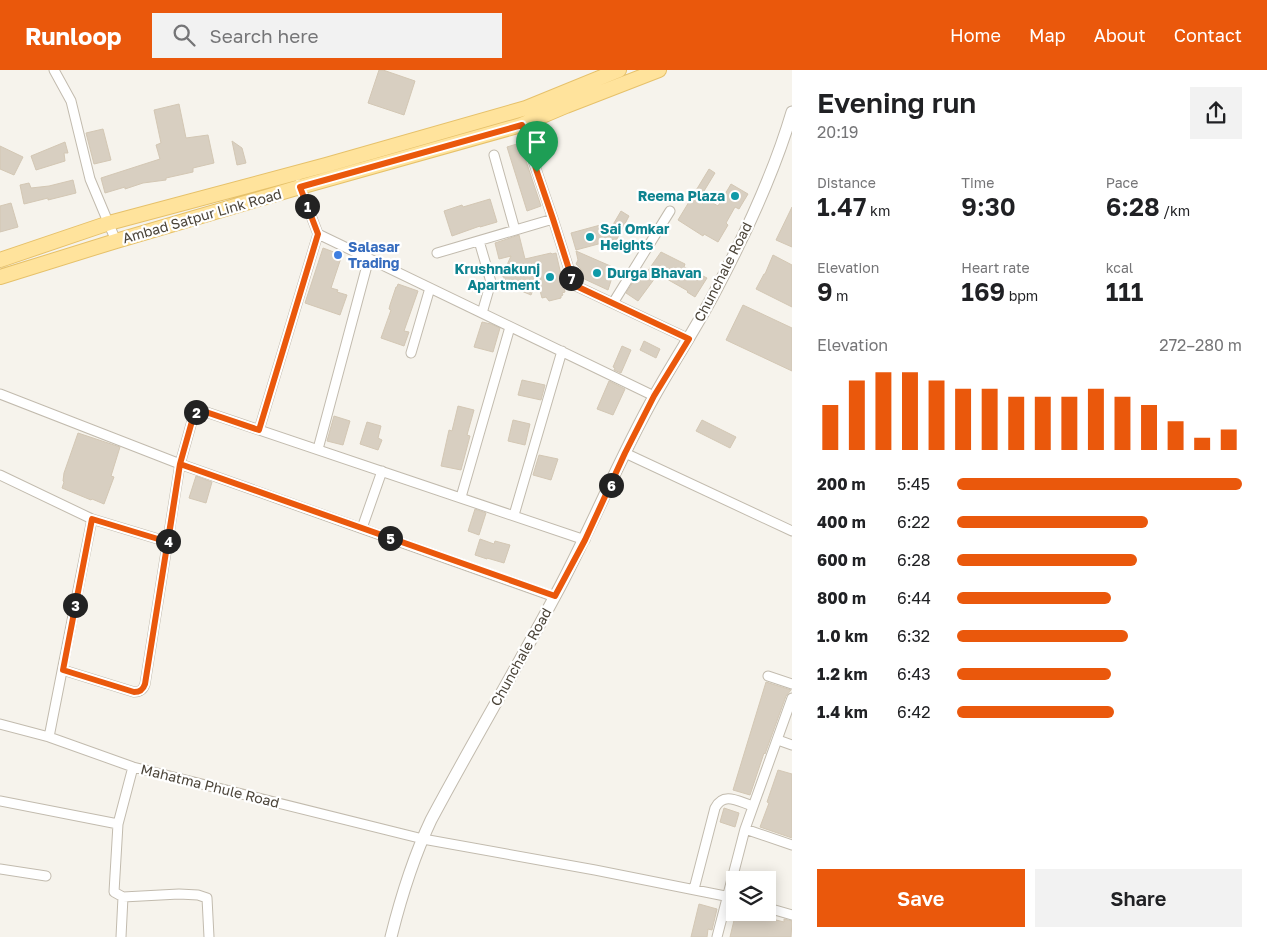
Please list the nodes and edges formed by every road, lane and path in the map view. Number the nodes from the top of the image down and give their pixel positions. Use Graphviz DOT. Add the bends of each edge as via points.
graph roads {
  1 [pos="54,70"];
  2 [pos="619,70"];
  3 [pos="659,70"];
  4 [pos="792,112"];
  5 [pos="522,125"];
  6 [pos="494,156"];
  7 [pos="295,173"];
  8 [pos="300,187"];
  9 [pos="670,211"];
  10 [pos="553,219"];
  11 [pos="108,223"];
  12 [pos="515,230"];
  13 [pos="318,234"];
  14 [pos="116,241"];
  15 [pos="479,241"];
  16 [pos="438,253"];
  17 [pos="369,258"];
  18 [pos="0,260"];
  19 [pos="0,277"];
  20 [pos="430,288"];
  21 [pos="613,304"];
  22 [pos="482,313"];
  23 [pos="510,327"];
  24 [pos="689,339"];
  25 [pos="562,352"];
  26 [pos="411,353"];
  27 [pos="0,394"];
  28 [pos="654,396"];
  29 [pos="259,430"];
  30 [pos="318,449"];
  31 [pos="625,453"];
  32 [pos="180,464"];
  33 [pos="382,471"];
  34 [pos="0,475"];
  35 [pos="461,497"];
  36 [pos="514,515"];
  37 [pos="92,519"];
  38 [pos="362,528"];
  39 [pos="792,531"];
  40 [pos="585,540"];
  41 [pos="168,542"];
  42 [pos="555,596"];
  43 [pos="63,670"];
  44 [pos="768,676"];
  45 [pos="792,684"];
  46 [pos="792,698"];
  47 [pos="0,724"];
  48 [pos="49,737"];
  49 [pos="778,740"];
  50 [pos="792,745"];
  51 [pos="133,767"];
  52 [pos="0,801"];
  53 [pos="753,806"];
  54 [pos="118,824"];
  55 [pos="745,829"];
  56 [pos="423,839"];
  57 [pos="792,845"];
  58 [pos="0,869"];
  59 [pos="736,871"];
  60 [pos="46,876"];
  61 [pos="694,889"];
  62 [pos="726,896"];
  63 [pos="123,897"];
  64 [pos="776,910"];
  65 [pos="726,911"];
  66 [pos="792,915"];
  67 [pos="120,937"];
  68 [pos="209,937"];
  69 [pos="391,937"];
  70 [pos="717,937"];
  1 -- 11 [label="street" via="71,100 90,179"];
  2 -- 7 [label="main road, Ambad Satpur Link Road" via="526,108"];
  3 -- 5 [label="main road, Ambad Satpur Link Road"];
  4 -- 24 [label="street, Chunchale Road" via="762,195"];
  5 -- 8 [label="main road, Ambad Satpur Link Road"];
  5 -- 10 [label="street"];
  6 -- 12 [label="street"];
  7 -- 8 [label="street"];
  7 -- 11 [label="main road, Ambad Satpur Link Road"];
  8 -- 13 [label="street"];
  8 -- 14 [label="main road, Ambad Satpur Link Road"];
  9 -- 21 [label="street"];
  10 -- 12 [label="street"];
  10 -- 21 [label="street" via="574,285"];
  11 -- 14 [label="street"];
  11 -- 18 [label="main road, Ambad Satpur Link Road"];
  12 -- 15 [label="street"];
  13 -- 17 [label="street"];
  13 -- 29 [label="street"];
  14 -- 19 [label="main road, Ambad Satpur Link Road"];
  15 -- 16 [label="street"];
  15 -- 22 [label="street" via="491,282"];
  17 -- 20 [label="street"];
  17 -- 30 [label="street"];
  20 -- 22 [label="street"];
  20 -- 26 [label="street"];
  21 -- 24 [label="street"];
  22 -- 23 [label="street"];
  23 -- 25 [label="street"];
  23 -- 35 [label="street"];
  24 -- 28 [label="street, Chunchale Road"];
  25 -- 28 [label="street"];
  25 -- 36 [label="street"];
  27 -- 32 [label="street"];
  28 -- 31 [label="street, Chunchale Road"];
  29 -- 30 [label="street"];
  29 -- 32 [label="street" via="197,410"];
  30 -- 33 [label="street"];
  31 -- 39 [label="street"];
  31 -- 40 [label="street, Chunchale Road"];
  32 -- 38 [label="street"];
  32 -- 41 [label="street"];
  33 -- 35 [label="street"];
  33 -- 38 [label="street"];
  34 -- 37 [label="street"];
  35 -- 36 [label="street"];
  36 -- 40 [label="street"];
  37 -- 41 [label="street"];
  37 -- 43 [label="street"];
  38 -- 42 [label="street"];
  40 -- 42 [label="street, Chunchale Road"];
  41 -- 43 [label="street" via="144,688 134,692"];
  42 -- 56 [label="street, Chunchale Road"];
  43 -- 48 [label="street"];
  44 -- 45 [label="street"];
  46 -- 49 [label="street"];
  47 -- 48 [label="street, Mahatma Phule Road"];
  48 -- 51 [label="street, Mahatma Phule Road"];
  49 -- 50 [label="street"];
  49 -- 53 [label="street"];
  51 -- 54 [label="street"];
  51 -- 56 [label="street, Mahatma Phule Road"];
  52 -- 54 [label="street"];
  53 -- 55 [label="street"];
  53 -- 61 [label="street" via="727,798 718,803"];
  54 -- 63 [label="street" via="114,892"];
  55 -- 57 [label="street"];
  55 -- 59 [label="street"];
  56 -- 61 [label="street, Mahatma Phule Road"];
  56 -- 69 [label="street, Chunchale Road"];
  58 -- 60 [label="street"];
  61 -- 62 [label="street, Mahatma Phule Road"];
  63 -- 67 [label="street"];
  63 -- 68 [label="street" via="179,894 208,898"];
  64 -- 66 [label="street"];
  65 -- 70 [label="street"];
}
